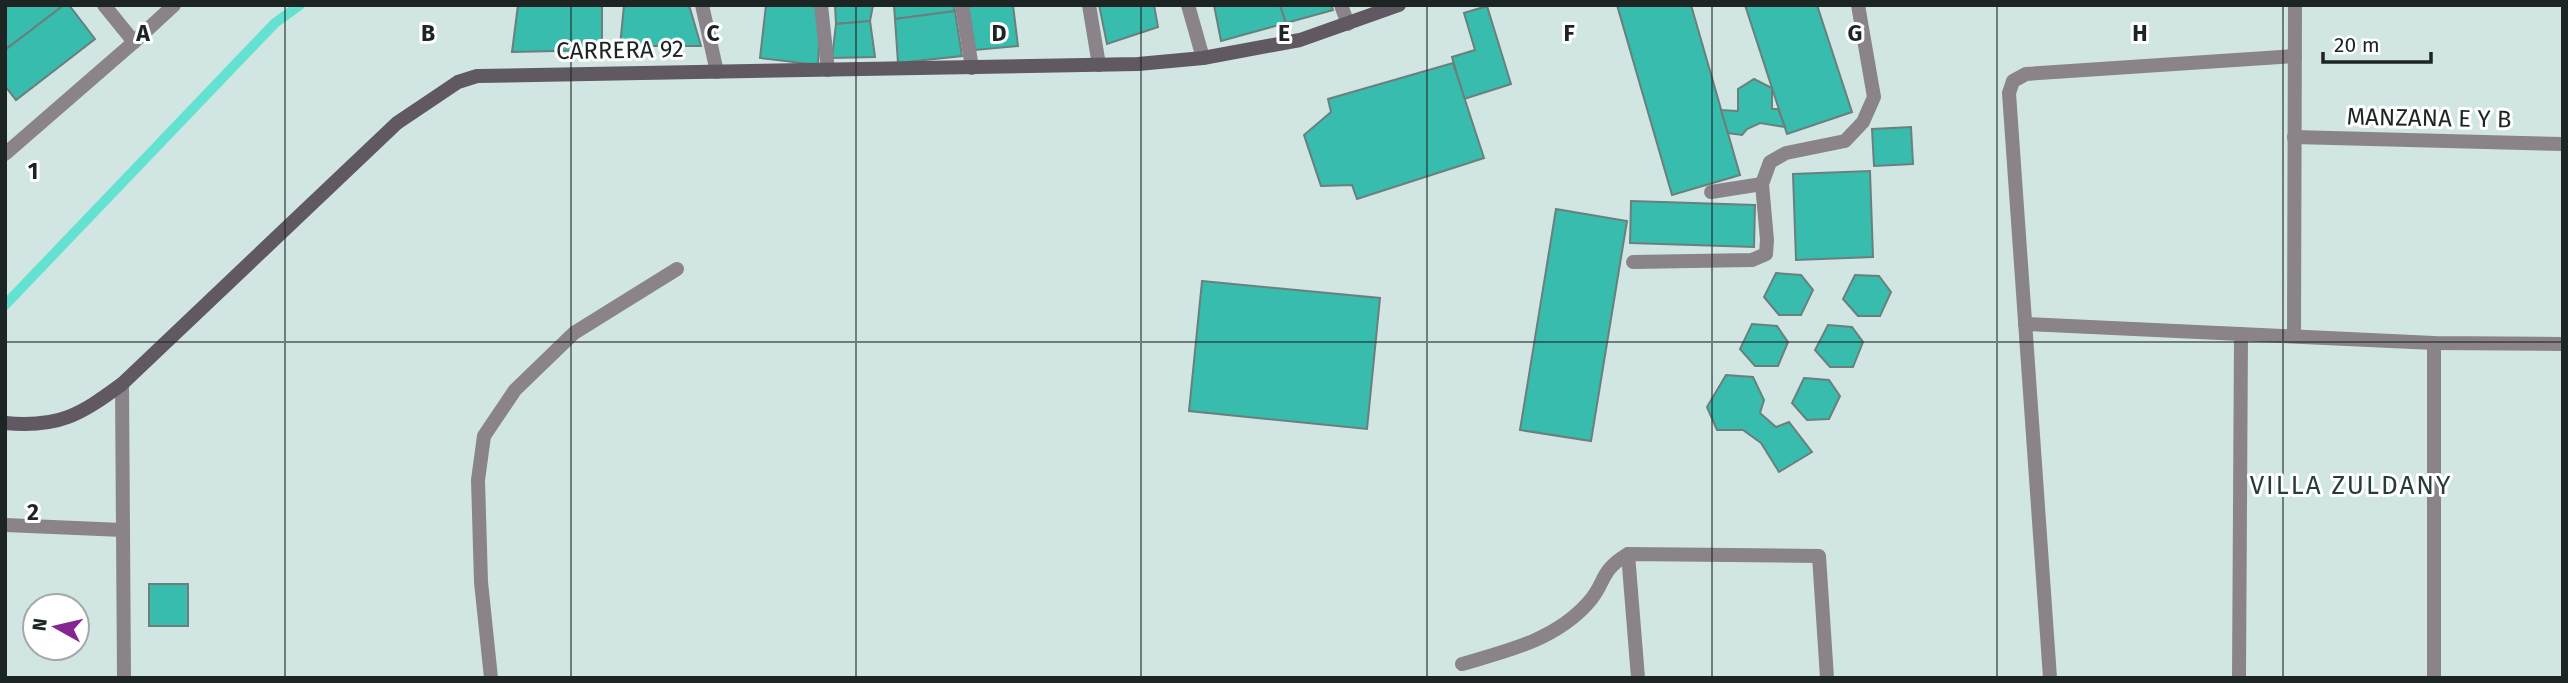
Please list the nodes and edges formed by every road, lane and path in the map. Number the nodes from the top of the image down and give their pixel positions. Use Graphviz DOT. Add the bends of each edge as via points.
graph roads {
  1 [pos="104,5"];
  2 [pos="174,5"];
  3 [pos="702,5"];
  4 [pos="821,5"];
  5 [pos="962,5"];
  6 [pos="1089,5"];
  7 [pos="1188,5"];
  8 [pos="1341,5"];
  9 [pos="1399,5"];
  10 [pos="1858,5"];
  11 [pos="2295,5"];
  12 [pos="1348,24"];
  13 [pos="134,43"];
  14 [pos="2295,57"];
  15 [pos="1203,58"];
  16 [pos="1099,65"];
  17 [pos="972,68"];
  18 [pos="828,70"];
  19 [pos="717,72"];
  20 [pos="2294,137"];
  21 [pos="2563,144"];
  22 [pos="8,145"];
  23 [pos="1762,184"];
  24 [pos="1711,192"];
  25 [pos="1633,261"];
  26 [pos="677,269"];
  27 [pos="2025,324"];
  28 [pos="2241,334"];
  29 [pos="2294,336"];
  30 [pos="2434,343"];
  31 [pos="2563,344"];
  32 [pos="122,384"];
  33 [pos="5,423"];
  34 [pos="5,525"];
  35 [pos="123,530"];
  36 [pos="1628,554"];
  37 [pos="1462,664"];
  38 [pos="124,678"];
  39 [pos="491,678"];
  40 [pos="1638,678"];
  41 [pos="1827,678"];
  42 [pos="2050,678"];
  43 [pos="2239,678"];
  44 [pos="2434,678"];
  1 -- 13 [label="street"];
  2 -- 13 [label="street"];
  3 -- 19 [label="street"];
  4 -- 18 [label="street"];
  5 -- 17 [label="street"];
  6 -- 16 [label="street"];
  7 -- 15 [label="street"];
  8 -- 12 [label="street"];
  9 -- 12 [label="street, CARRERA 92"];
  10 -- 23 [label="street" via="1874,97 1863,122 1844,141 1786,153 1770,162"];
  11 -- 14 [label="street"];
  12 -- 15 [label="street, CARRERA 92" via="1300,40"];
  13 -- 22 [label="street"];
  14 -- 20 [label="street"];
  14 -- 27 [label="street" via="2026,74 2013,81 2009,93"];
  15 -- 16 [label="street, CARRERA 92"];
  16 -- 17 [label="street, CARRERA 92"];
  17 -- 18 [label="street, CARRERA 92"];
  18 -- 19 [label="street, CARRERA 92"];
  19 -- 32 [label="street, CARRERA 92" via="477,76 458,82 397,123"];
  20 -- 21 [label="street, MANZANA E Y B"];
  20 -- 29 [label="street"];
  23 -- 24 [label="street"];
  23 -- 25 [label="street" via="1766,254 1752,260"];
  26 -- 39 [label="street" via="574,333 515,390 484,436 478,480 481,582"];
  27 -- 28 [label="street"];
  27 -- 42 [label="street"];
  28 -- 29 [label="street"];
  28 -- 43 [label="street"];
  29 -- 30 [label="street"];
  30 -- 31 [label="street"];
  30 -- 44 [label="street"];
  32 -- 33 [label="street, CARRERA 92" via="88,410 55,423"];
  32 -- 35 [label="street"];
  34 -- 35 [label="street"];
  35 -- 38 [label="street"];
  36 -- 37 [label="street" via="1611,564 1590,601 1555,630 1525,645"];
  36 -- 40 [label="street"];
  36 -- 41 [label="street" via="1819,556"];
}
